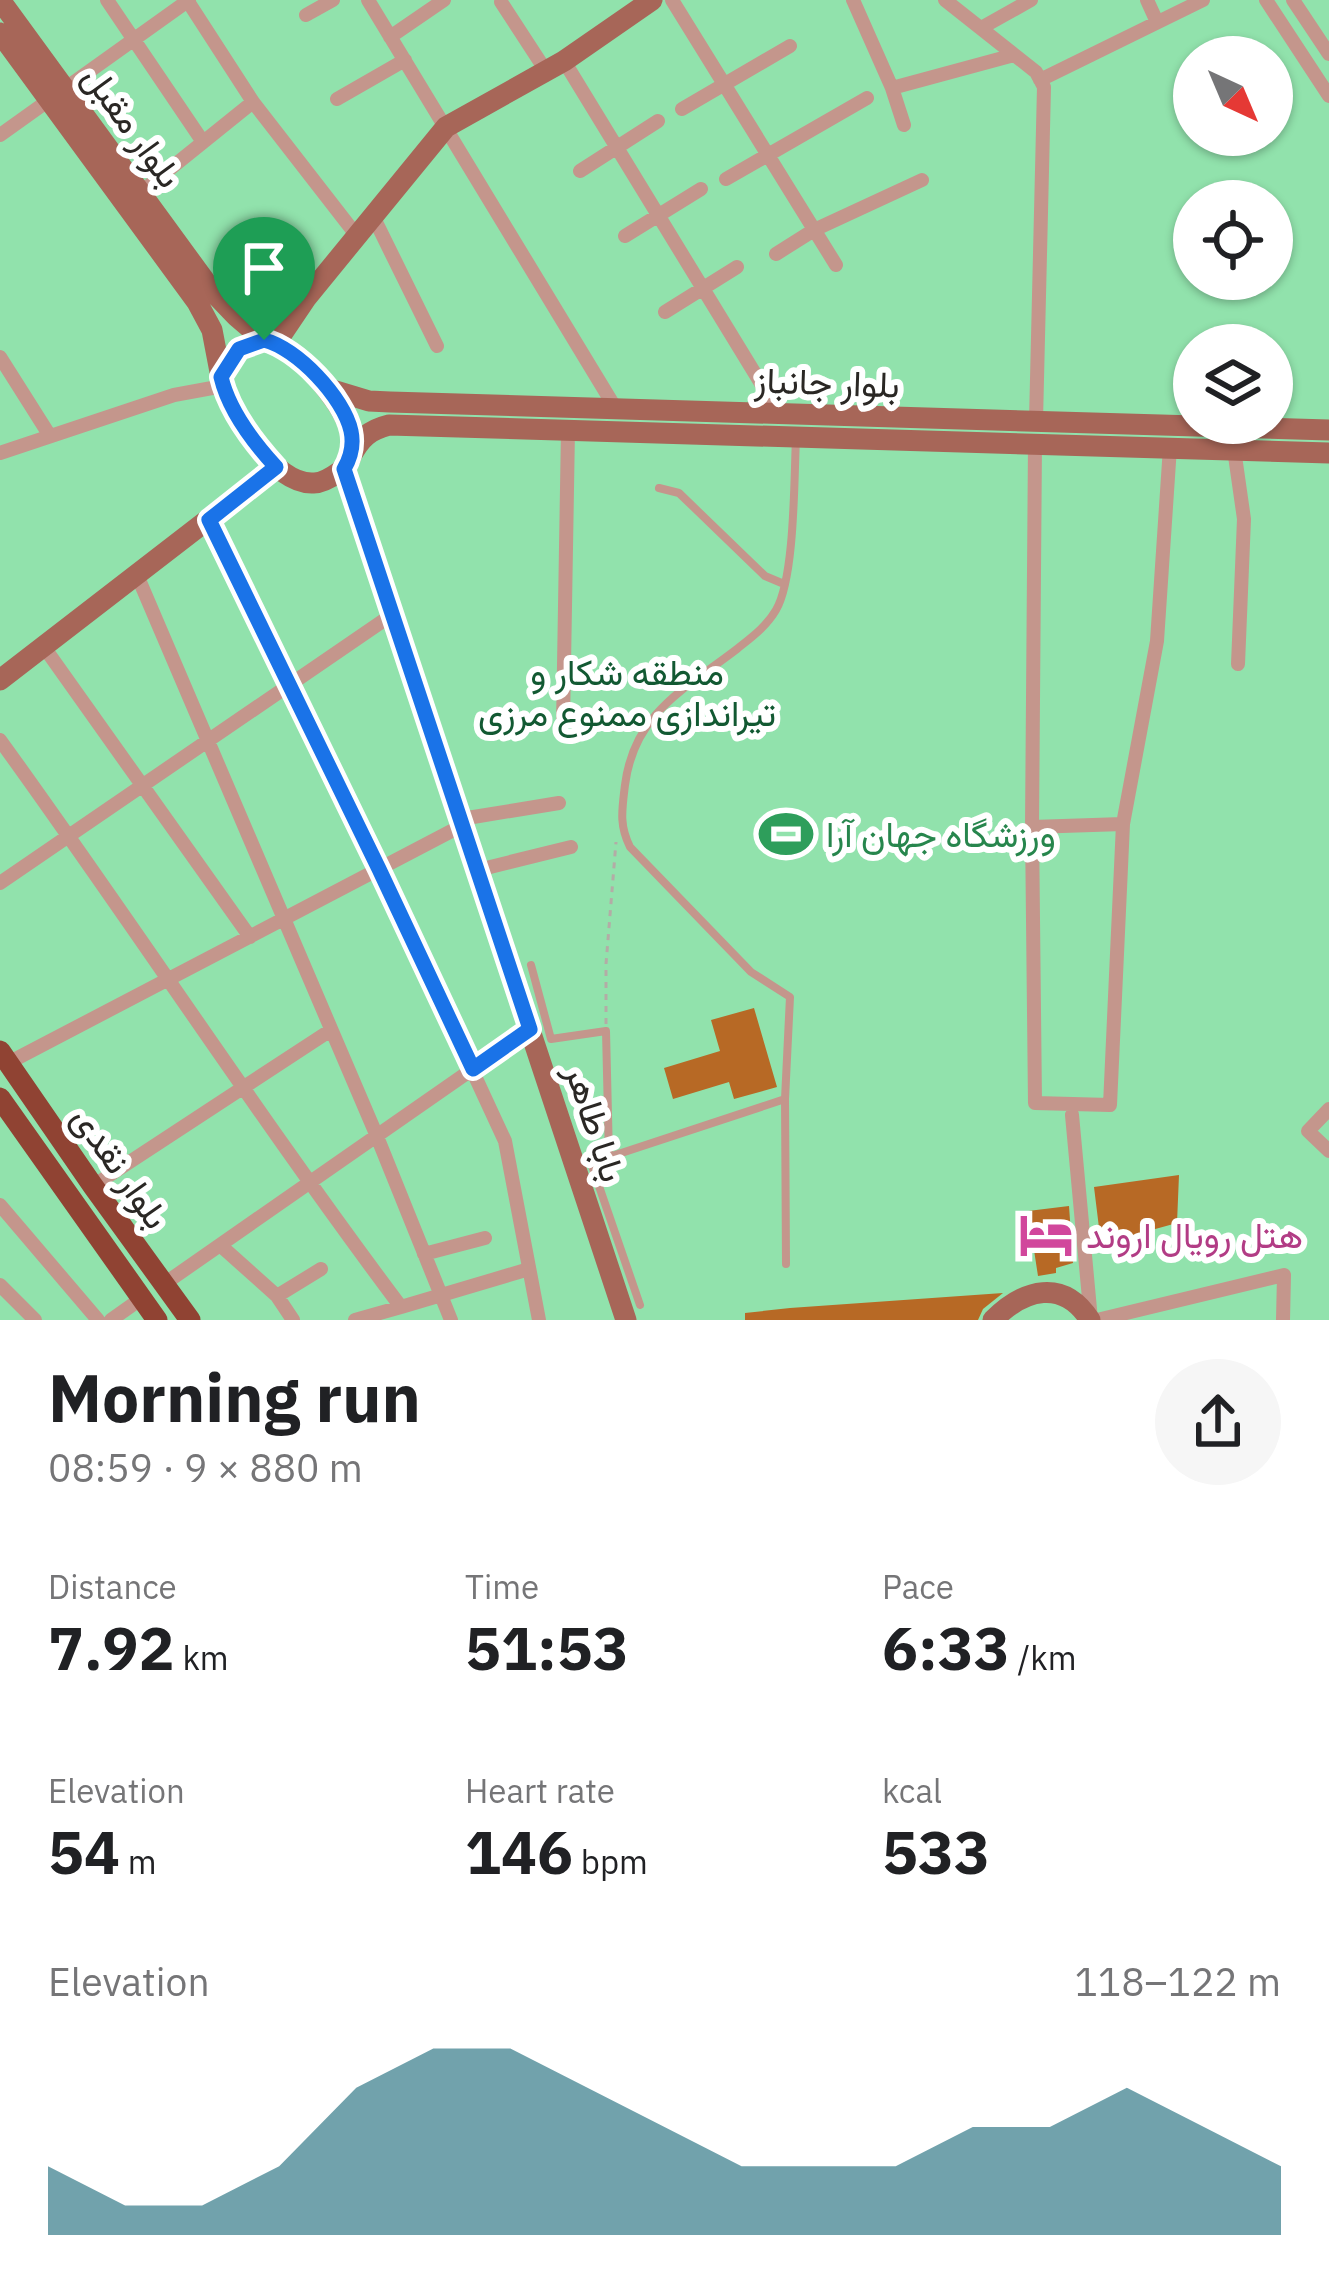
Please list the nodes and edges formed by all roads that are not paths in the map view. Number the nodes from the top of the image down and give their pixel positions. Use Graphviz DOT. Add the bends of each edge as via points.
graph roads {
  1 [pos="107,0"];
  2 [pos="188,0"];
  3 [pos="333,0"];
  4 [pos="368,0"];
  5 [pos="444,0"];
  6 [pos="652,0"];
  7 [pos="672,0"];
  8 [pos="853,0"];
  9 [pos="945,0"];
  10 [pos="1147,0"];
  11 [pos="1203,0"];
  12 [pos="1265,0"];
  13 [pos="1293,0"];
  14 [pos="0,1"];
  15 [pos="1028,1"];
  16 [pos="500,2"];
  17 [pos="306,15"];
  18 [pos="1157,22"];
  19 [pos="981,28"];
  20 [pos="0,33"];
  21 [pos="390,37"];
  22 [pos="134,39"];
  23 [pos="790,46"];
  24 [pos="1329,54"];
  25 [pos="1014,55"];
  26 [pos="405,60"];
  27 [pos="555,66"];
  28 [pos="1040,80"];
  29 [pos="724,84"];
  30 [pos="892,88"];
  31 [pos="56,94"];
  32 [pos="1329,96"];
  33 [pos="867,98"];
  34 [pos="337,99"];
  35 [pos="254,101"];
  36 [pos="682,109"];
  37 [pos="658,122"];
  38 [pos="904,125"];
  39 [pos="446,128"];
  40 [pos="0,135"];
  41 [pos="203,142"];
  42 [pos="617,148"];
  43 [pos="768,155"];
  44 [pos="580,171"];
  45 [pos="726,179"];
  46 [pos="922,180"];
  47 [pos="701,189"];
  48 [pos="140,193"];
  49 [pos="658,214"];
  50 [pos="374,218"];
  51 [pos="814,230"];
  52 [pos="357,236"];
  53 [pos="625,236"];
  54 [pos="776,254"];
  55 [pos="836,265"];
  56 [pos="737,267"];
  57 [pos="703,288"];
  58 [pos="665,312"];
  59 [pos="270,341"];
  60 [pos="437,346"];
  61 [pos="0,357"];
  62 [pos="222,381"];
  63 [pos="326,388"];
  64 [pos="616,409"];
  65 [pos="779,413"];
  66 [pos="568,430"];
  67 [pos="1329,430"];
  68 [pos="1035,432"];
  69 [pos="50,436"];
  70 [pos="796,436"];
  71 [pos="1170,447"];
  72 [pos="1234,449"];
  73 [pos="0,453"];
  74 [pos="1329,453"];
  75 [pos="347,462"];
  76 [pos="276,467"];
  77 [pos="659,488"];
  78 [pos="209,520"];
  79 [pos="137,575"];
  80 [pos="784,584"];
  81 [pos="394,614"];
  82 [pos="44,646"];
  83 [pos="1238,664"];
  84 [pos="0,680"];
  85 [pos="289,684"];
  86 [pos="563,724"];
  87 [pos="0,740"];
  88 [pos="206,740"];
  89 [pos="141,785"];
  90 [pos="559,803"];
  91 [pos="462,822"];
  92 [pos="1123,824"];
  93 [pos="1032,827"];
  94 [pos="69,835"];
  95 [pos="571,848"];
  96 [pos="379,869"];
  97 [pos="478,870"];
  98 [pos="0,883"];
  99 [pos="283,920"];
  100 [pos="250,937"];
  101 [pos="531,965"];
  102 [pos="169,980"];
  103 [pos="530,1029"];
  104 [pos="331,1030"];
  105 [pos="4,1057"];
  106 [pos="473,1069"];
  107 [pos="243,1088"];
  108 [pos="0,1098"];
  109 [pos="784,1099"];
  110 [pos="1329,1109"];
  111 [pos="1072,1115"];
  112 [pos="376,1134"];
  113 [pos="1329,1151"];
  114 [pos="609,1157"];
  115 [pos="308,1183"];
  116 [pos="93,1186"];
  117 [pos="0,1205"];
  118 [pos="124,1230"];
  119 [pos="485,1238"];
  120 [pos="104,1243"];
  121 [pos="220,1244"];
  122 [pos="424,1254"];
  123 [pos="786,1264"];
  124 [pos="321,1269"];
  125 [pos="529,1269"];
  126 [pos="164,1284"];
  127 [pos="0,1285"];
  128 [pos="440,1295"];
  129 [pos="277,1296"];
  130 [pos="142,1298"];
  131 [pos="400,1307"];
  132 [pos="633,1312"];
  133 [pos="35,1320"];
  134 [pos="98,1320"];
  135 [pos="111,1320"];
  136 [pos="157,1320"];
  137 [pos="190,1320"];
  138 [pos="292,1320"];
  139 [pos="355,1320"];
  140 [pos="451,1320"];
  141 [pos="539,1320"];
  142 [pos="993,1320"];
  143 [pos="1093,1320"];
  144 [pos="1283,1320"];
  1 -- 22 [label="street"];
  2 -- 22 [label="street"];
  2 -- 35 [label="street"];
  3 -- 17 [label="street"];
  4 -- 21 [label="street"];
  5 -- 21 [label="street"];
  6 -- 27 [label="main road"];
  7 -- 29 [label="street"];
  8 -- 30 [label="street"];
  9 -- 19 [label="street"];
  10 -- 18 [label="street"];
  11 -- 18 [label="street"];
  12 -- 32 [label="street"];
  13 -- 24 [label="street"];
  14 -- 31 [label="main road, بلوار مقبل"];
  15 -- 19 [label="street"];
  16 -- 27 [label="street"];
  18 -- 28 [label="street"];
  19 -- 25 [label="street"];
  20 -- 31 [label="main road, بلوار مقبل"];
  21 -- 26 [label="street"];
  22 -- 31 [label="street"];
  22 -- 41 [label="street"];
  23 -- 29 [label="street"];
  25 -- 28 [label="street"];
  25 -- 30 [label="street"];
  26 -- 34 [label="street"];
  26 -- 39 [label="street"];
  27 -- 39 [label="main road"];
  27 -- 42 [label="street"];
  28 -- 68 [label="street"];
  29 -- 36 [label="street"];
  29 -- 43 [label="street"];
  30 -- 38 [label="street"];
  31 -- 40 [label="street"];
  31 -- 48 [label="main road, بلوار مقبل"];
  31 -- 62 [label="main road, بلوار مقبل" via="197,302"];
  33 -- 43 [label="street"];
  35 -- 41 [label="street"];
  35 -- 52 [label="street"];
  37 -- 42 [label="street"];
  39 -- 50 [label="main road"];
  39 -- 64 [label="street"];
  41 -- 48 [label="street"];
  42 -- 44 [label="street"];
  42 -- 49 [label="street"];
  43 -- 45 [label="street"];
  43 -- 51 [label="street"];
  46 -- 51 [label="street"];
  47 -- 49 [label="street"];
  48 -- 59 [label="main road, بلوار مقبل" via="213,292"];
  49 -- 53 [label="street"];
  49 -- 57 [label="street"];
  50 -- 52 [label="main road"];
  50 -- 60 [label="street"];
  51 -- 54 [label="street"];
  51 -- 55 [label="street"];
  52 -- 59 [label="main road"];
  56 -- 57 [label="street"];
  57 -- 58 [label="street"];
  57 -- 65 [label="street"];
  59 -- 62 [label="main road" via="239,349"];
  59 -- 63 [label="main road"];
  61 -- 69 [label="street"];
  62 -- 69 [label="street"];
  62 -- 76 [label="main road" via="245,429"];
  63 -- 64 [label="main road, بلوار جانباز" via="369,401"];
  63 -- 75 [label="main road" via="351,426"];
  64 -- 65 [label="main road, بلوار جانباز"];
  65 -- 68 [label="main road, بلوار جانباز"];
  66 -- 70 [label="main road, بلوار جانباز"];
  66 -- 75 [label="main road, بلوار جانباز" via="389,424 359,440"];
  66 -- 86 [label="street"];
  67 -- 68 [label="main road, بلوار جانباز"];
  68 -- 70 [label="main road, بلوار جانباز"];
  68 -- 71 [label="main road, بلوار جانباز"];
  68 -- 93 [label="street"];
  69 -- 73 [label="street"];
  70 -- 80 [label="lane"];
  71 -- 72 [label="main road, بلوار جانباز"];
  71 -- 92 [label="street" via="1157,641"];
  72 -- 74 [label="main road, بلوار جانباز"];
  72 -- 83 [label="street" via="1244,519"];
  75 -- 76 [label="main road" via="314,483"];
  75 -- 81 [label="main road, بابا طاهر"];
  76 -- 78 [label="main road"];
  77 -- 80 [label="lane" via="679,493 765,576"];
  78 -- 79 [label="main road"];
  78 -- 85 [label="street"];
  79 -- 82 [label="main road"];
  79 -- 88 [label="street"];
  80 -- 109 [label="lane" via="763,628 647,722 630,755 621,829 751,971 790,997"];
  81 -- 85 [label="street"];
  81 -- 91 [label="main road, بابا طاهر"];
  82 -- 84 [label="main road"];
  82 -- 89 [label="street"];
  85 -- 88 [label="street"];
  85 -- 96 [label="street"];
  87 -- 94 [label="street"];
  88 -- 89 [label="street"];
  88 -- 99 [label="street"];
  89 -- 94 [label="street"];
  89 -- 100 [label="street"];
  90 -- 91 [label="street"];
  91 -- 96 [label="street"];
  91 -- 97 [label="main road, بابا طاهر"];
  92 -- 93 [label="street"];
  92 -- 93 [label="street" via="1110,1105 1035,1103"];
  94 -- 98 [label="street"];
  94 -- 102 [label="street"];
  95 -- 97 [label="street"];
  96 -- 99 [label="street"];
  96 -- 106 [label="street"];
  97 -- 103 [label="main road, بابا طاهر"];
  99 -- 100 [label="street"];
  99 -- 104 [label="street"];
  100 -- 102 [label="street"];
  101 -- 114 [label="lane" via="551,1039 606,1030"];
  102 -- 105 [label="street"];
  102 -- 107 [label="street"];
  103 -- 106 [label="street"];
  103 -- 132 [label="main road, بابا طاهر"];
  104 -- 107 [label="street"];
  104 -- 112 [label="street"];
  105 -- 116 [label="main road, بلوار نقدی"];
  106 -- 112 [label="street"];
  106 -- 125 [label="street" via="505,1141"];
  107 -- 115 [label="street"];
  107 -- 116 [label="street"];
  108 -- 120 [label="main road, بلوار نقدی"];
  109 -- 114 [label="lane"];
  109 -- 123 [label="lane"];
  110 -- 113 [label="street" via="1308,1131"];
  111 -- 143 [label="street"];
  112 -- 115 [label="street"];
  112 -- 122 [label="street"];
  114 -- 132 [label="lane" via="591,1163"];
  115 -- 121 [label="street"];
  115 -- 131 [label="street"];
  116 -- 118 [label="main road, بلوار نقدی"];
  117 -- 134 [label="street"];
  118 -- 120 [label="main road"];
  118 -- 126 [label="main road, بلوار نقدی"];
  119 -- 122 [label="street"];
  120 -- 130 [label="main road, بلوار نقدی"];
  121 -- 126 [label="street"];
  121 -- 129 [label="street"];
  122 -- 128 [label="street"];
  124 -- 129 [label="street"];
  125 -- 128 [label="street"];
  125 -- 141 [label="street"];
  126 -- 137 [label="main road, بلوار نقدی"];
  127 -- 133 [label="street"];
  128 -- 131 [label="street"];
  128 -- 140 [label="street"];
  129 -- 138 [label="street"];
  130 -- 135 [label="street"];
  130 -- 136 [label="main road, بلوار نقدی"];
  131 -- 139 [label="street"];
  142 -- 143 [label="main road" via="1036,1292 1071,1299"];
  143 -- 144 [label="street" via="1284,1275"];
}
